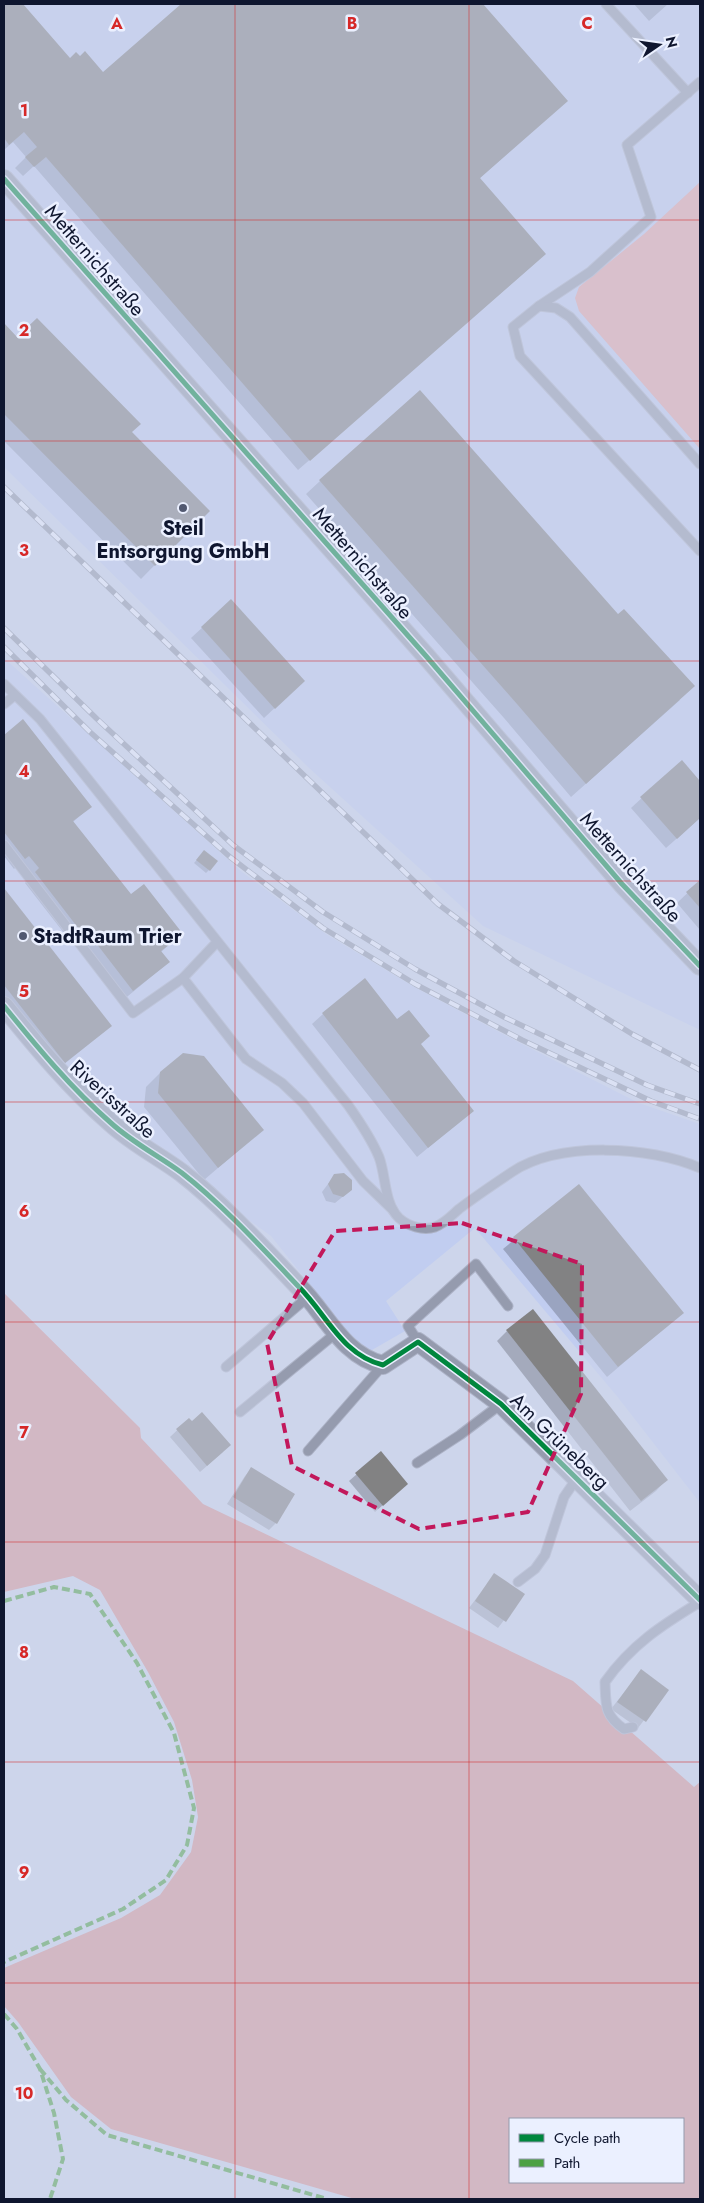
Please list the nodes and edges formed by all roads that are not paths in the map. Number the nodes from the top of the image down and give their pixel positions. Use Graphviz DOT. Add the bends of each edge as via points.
graph roads {
  1 [pos="606,4"];
  2 [pos="700,82"];
  3 [pos="688,93"];
  4 [pos="4,179"];
  5 [pos="539,306"];
  6 [pos="700,464"];
  7 [pos="700,551"];
  8 [pos="4,684"];
  9 [pos="15,695"];
  10 [pos="4,704"];
  11 [pos="4,845"];
  12 [pos="217,942"];
  13 [pos="700,966"];
  14 [pos="183,978"];
  15 [pos="4,1006"];
  16 [pos="700,1168"];
  17 [pos="394,1212"];
  18 [pos="304,1291"];
  19 [pos="508,1306"];
  20 [pos="336,1333"];
  21 [pos="418,1342"];
  22 [pos="383,1365"];
  23 [pos="226,1367"];
  24 [pos="501,1404"];
  25 [pos="240,1412"];
  26 [pos="308,1451"];
  27 [pos="417,1463"];
  28 [pos="577,1478"];
  29 [pos="518,1582"];
  30 [pos="700,1601"];
  31 [pos="633,1727"];
  1 -- 3 [label="lane"];
  2 -- 3 [label="lane"];
  3 -- 5 [label="lane" via="627,145 651,218 590,272"];
  4 -- 13 [label="street, Metternichstraße" via="445,678 622,884"];
  5 -- 6 [label="lane" via="556,308 570,317"];
  5 -- 7 [label="lane" via="513,327 520,356"];
  8 -- 9 [label="lane"];
  9 -- 10 [label="lane"];
  9 -- 12 [label="lane" via="40,719"];
  11 -- 14 [label="lane" via="133,1013"];
  12 -- 14 [label="lane"];
  12 -- 17 [label="lane" via="367,1132 379,1158"];
  14 -- 17 [label="lane" via="246,1059 282,1083 302,1103 364,1181"];
  15 -- 18 [label="street, Riverisstraße" via="48,1060 111,1123 133,1142 190,1180"];
  16 -- 17 [label="lane" via="648,1155 586,1150 565,1152 514,1171 433,1227 409,1224"];
  18 -- 20 [label="street"];
  18 -- 23 [label="lane"];
  19 -- 21 [label="lane" via="476,1264 408,1326"];
  20 -- 22 [label="street" via="353,1350 371,1362"];
  20 -- 25 [label="lane"];
  21 -- 22 [label="street"];
  21 -- 24 [label="street, Am Grüneberg"];
  22 -- 26 [label="lane"];
  24 -- 27 [label="lane"];
  24 -- 28 [label="street, Am Grüneberg"];
  28 -- 29 [label="lane" via="564,1497 545,1555 535,1569"];
  28 -- 30 [label="street, Am Grüneberg"];
  30 -- 31 [label="lane" via="629,1651 605,1682 606,1710 613,1722 624,1729"];
}
